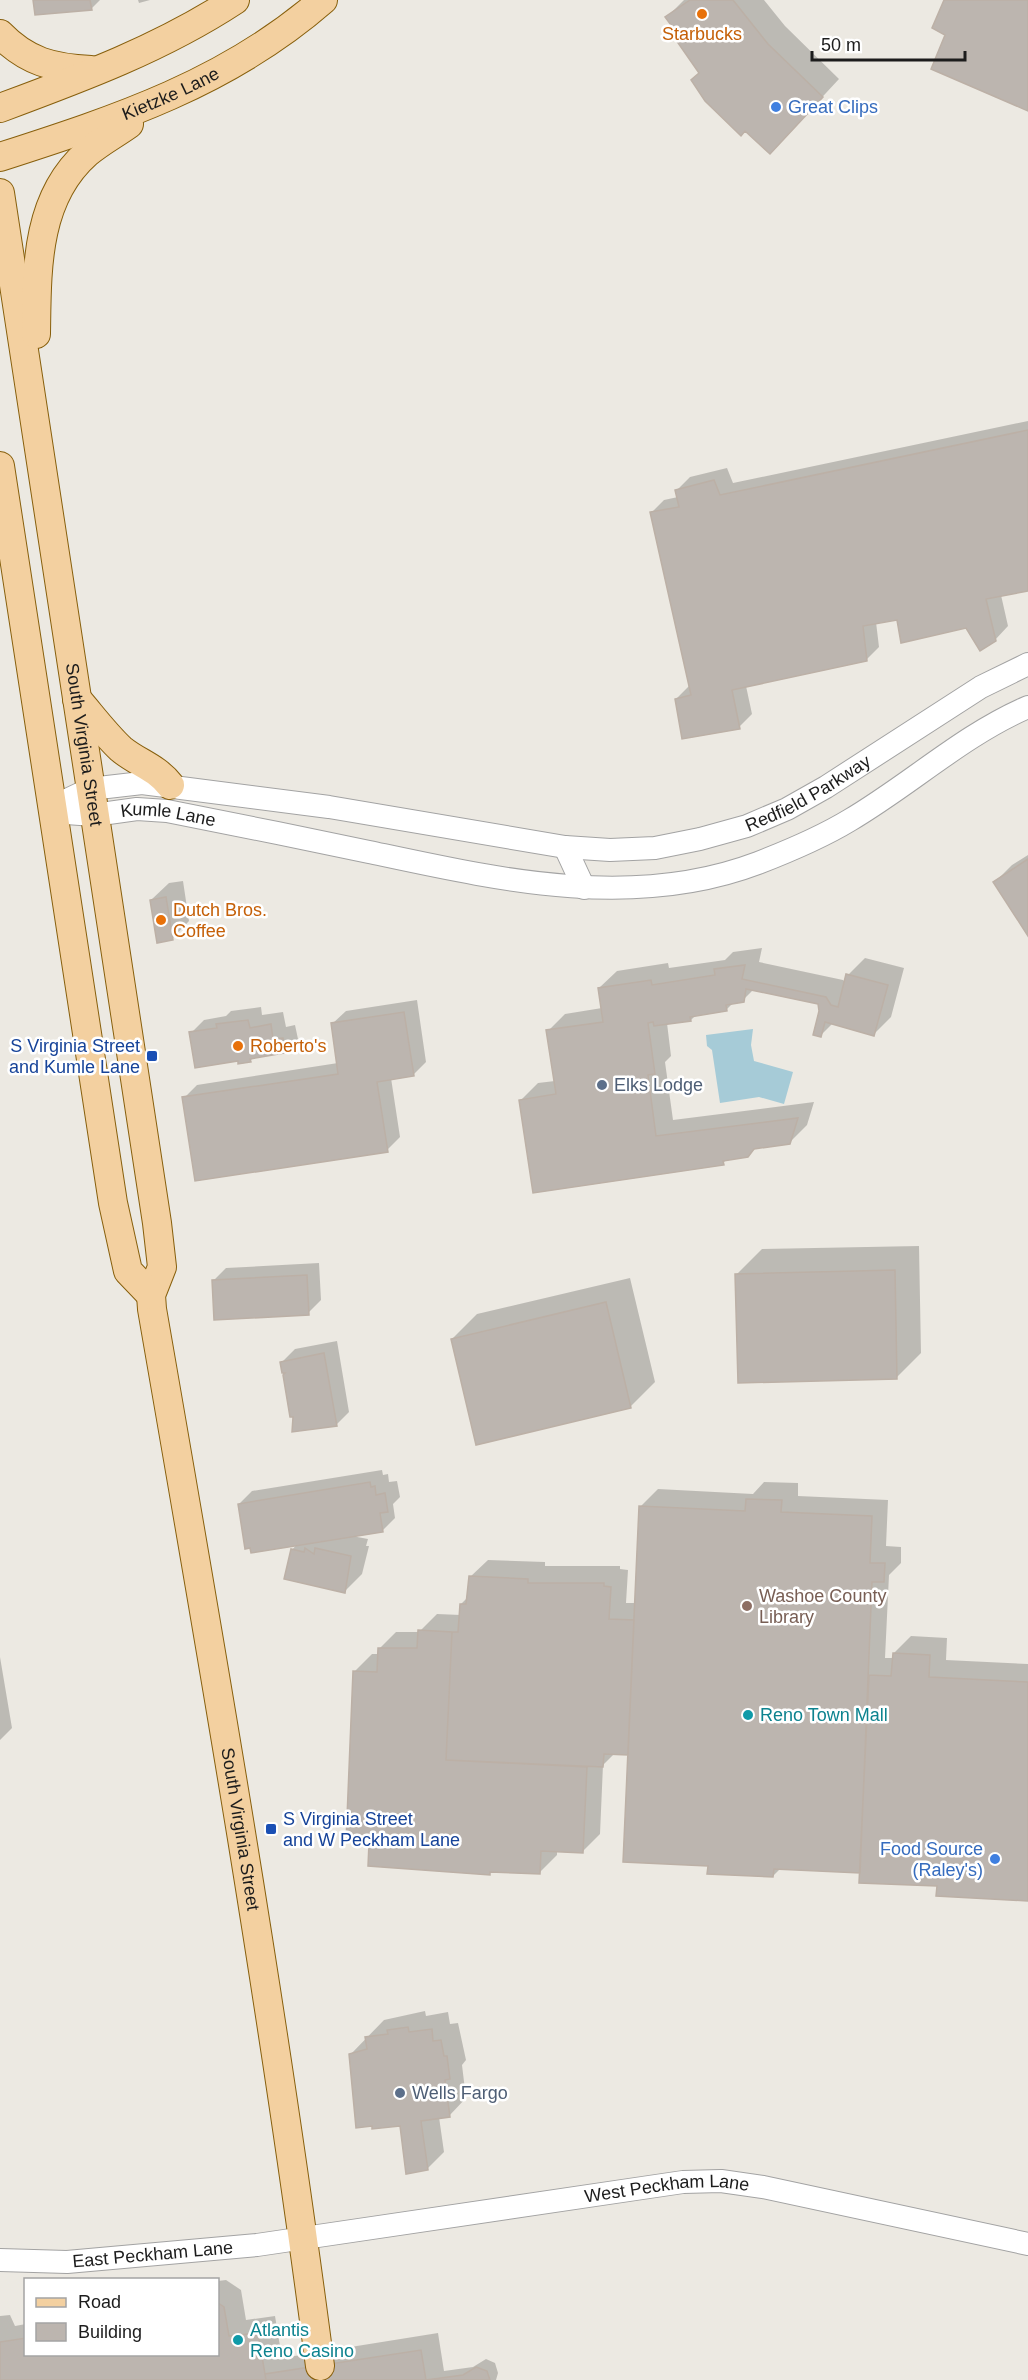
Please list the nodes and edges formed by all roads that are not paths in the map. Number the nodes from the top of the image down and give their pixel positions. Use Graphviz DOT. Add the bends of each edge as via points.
graph roads {
  1 [pos="235,0"];
  2 [pos="323,0"];
  3 [pos="0,34"];
  4 [pos="99,70"];
  5 [pos="162,101"];
  6 [pos="0,108"];
  7 [pos="0,157"];
  8 [pos="0,193"];
  9 [pos="33,405"];
  10 [pos="0,466"];
  11 [pos="1028,664"];
  12 [pos="77,699"];
  13 [pos="1028,707"];
  14 [pos="170,785"];
  15 [pos="92,802"];
  16 [pos="53,812"];
  17 [pos="565,847"];
  18 [pos="584,888"];
  19 [pos="151,1294"];
  20 [pos="304,2238"];
  21 [pos="1028,2244"];
  22 [pos="0,2260"];
  23 [pos="321,2366"];
  1 -- 4 [label="main road" via="197,25"];
  2 -- 5 [label="main road, Kietzke Lane" via="268,43"];
  3 -- 4 [label="main road" via="24,56 39,63 61,69"];
  4 -- 6 [label="main road"];
  5 -- 7 [label="main road, Kietzke Lane"];
  5 -- 9 [label="main road" via="87,153 58,190 49,210 38,259"];
  8 -- 9 [label="main road, South Virginia Street"];
  9 -- 12 [label="main road, South Virginia Street"];
  10 -- 16 [label="main road"];
  11 -- 17 [label="street, Redfield Parkway" via="981,687 826,787 747,826 655,848"];
  12 -- 14 [label="main road" via="121,748 161,773"];
  12 -- 15 [label="main road, South Virginia Street"];
  13 -- 18 [label="street" via="973,735 849,821 757,863 708,878 658,886"];
  14 -- 15 [label="street, Kumle Lane" via="142,783"];
  14 -- 17 [label="street, Kumle Lane"];
  15 -- 16 [label="street, Kumle Lane"];
  15 -- 18 [label="street, Kumle Lane" via="166,811 414,862"];
  15 -- 19 [label="main road, South Virginia Street" via="157,1223 162,1267"];
  16 -- 19 [label="main road" via="113,1203 128,1271"];
  17 -- 18 [label="street"];
  19 -- 20 [label="main road, South Virginia Street"];
  20 -- 21 [label="street, West Peckham Lane" via="683,2181 722,2181"];
  20 -- 22 [label="street, East Peckham Lane" via="66,2262"];
  20 -- 23 [label="main road, South Virginia Street"];
}
